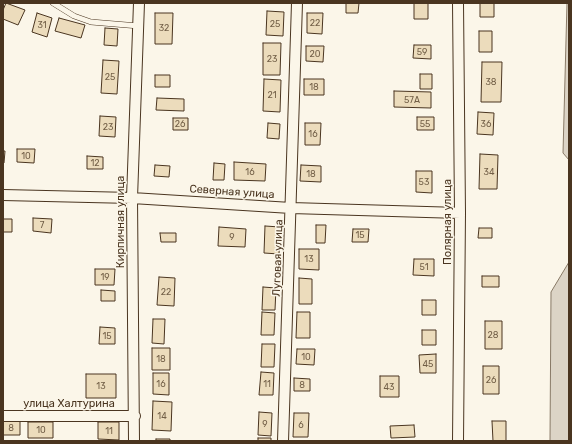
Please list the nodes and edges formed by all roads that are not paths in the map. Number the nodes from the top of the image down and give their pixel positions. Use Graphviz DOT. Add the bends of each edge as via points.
graph roads {
  1 [pos="53,3"];
  2 [pos="139,3"];
  3 [pos="297,3"];
  4 [pos="458,3"];
  5 [pos="138,26"];
  6 [pos="3,195"];
  7 [pos="132,198"];
  8 [pos="291,208"];
  9 [pos="460,213"];
  10 [pos="3,416"];
  11 [pos="135,416"];
  12 [pos="134,441"];
  13 [pos="284,441"];
  14 [pos="458,441"];
  1 -- 5 [label="lane" via="74,16 91,22"];
  2 -- 5 [label="street, Кирпичная улица"];
  3 -- 8 [label="street, Луговая улица"];
  4 -- 9 [label="street, Полярная улица"];
  5 -- 7 [label="street, Кирпичная улица"];
  6 -- 7 [label="street, Северная улица"];
  7 -- 8 [label="street, Северная улица"];
  7 -- 11 [label="street, Кирпичная улица"];
  8 -- 9 [label="street, Северная улица"];
  8 -- 13 [label="street, Луговая улица"];
  9 -- 14 [label="street, Полярная улица"];
  10 -- 11 [label="street, улица Халтурина"];
  11 -- 12 [label="street, Кирпичная улица"];
}
